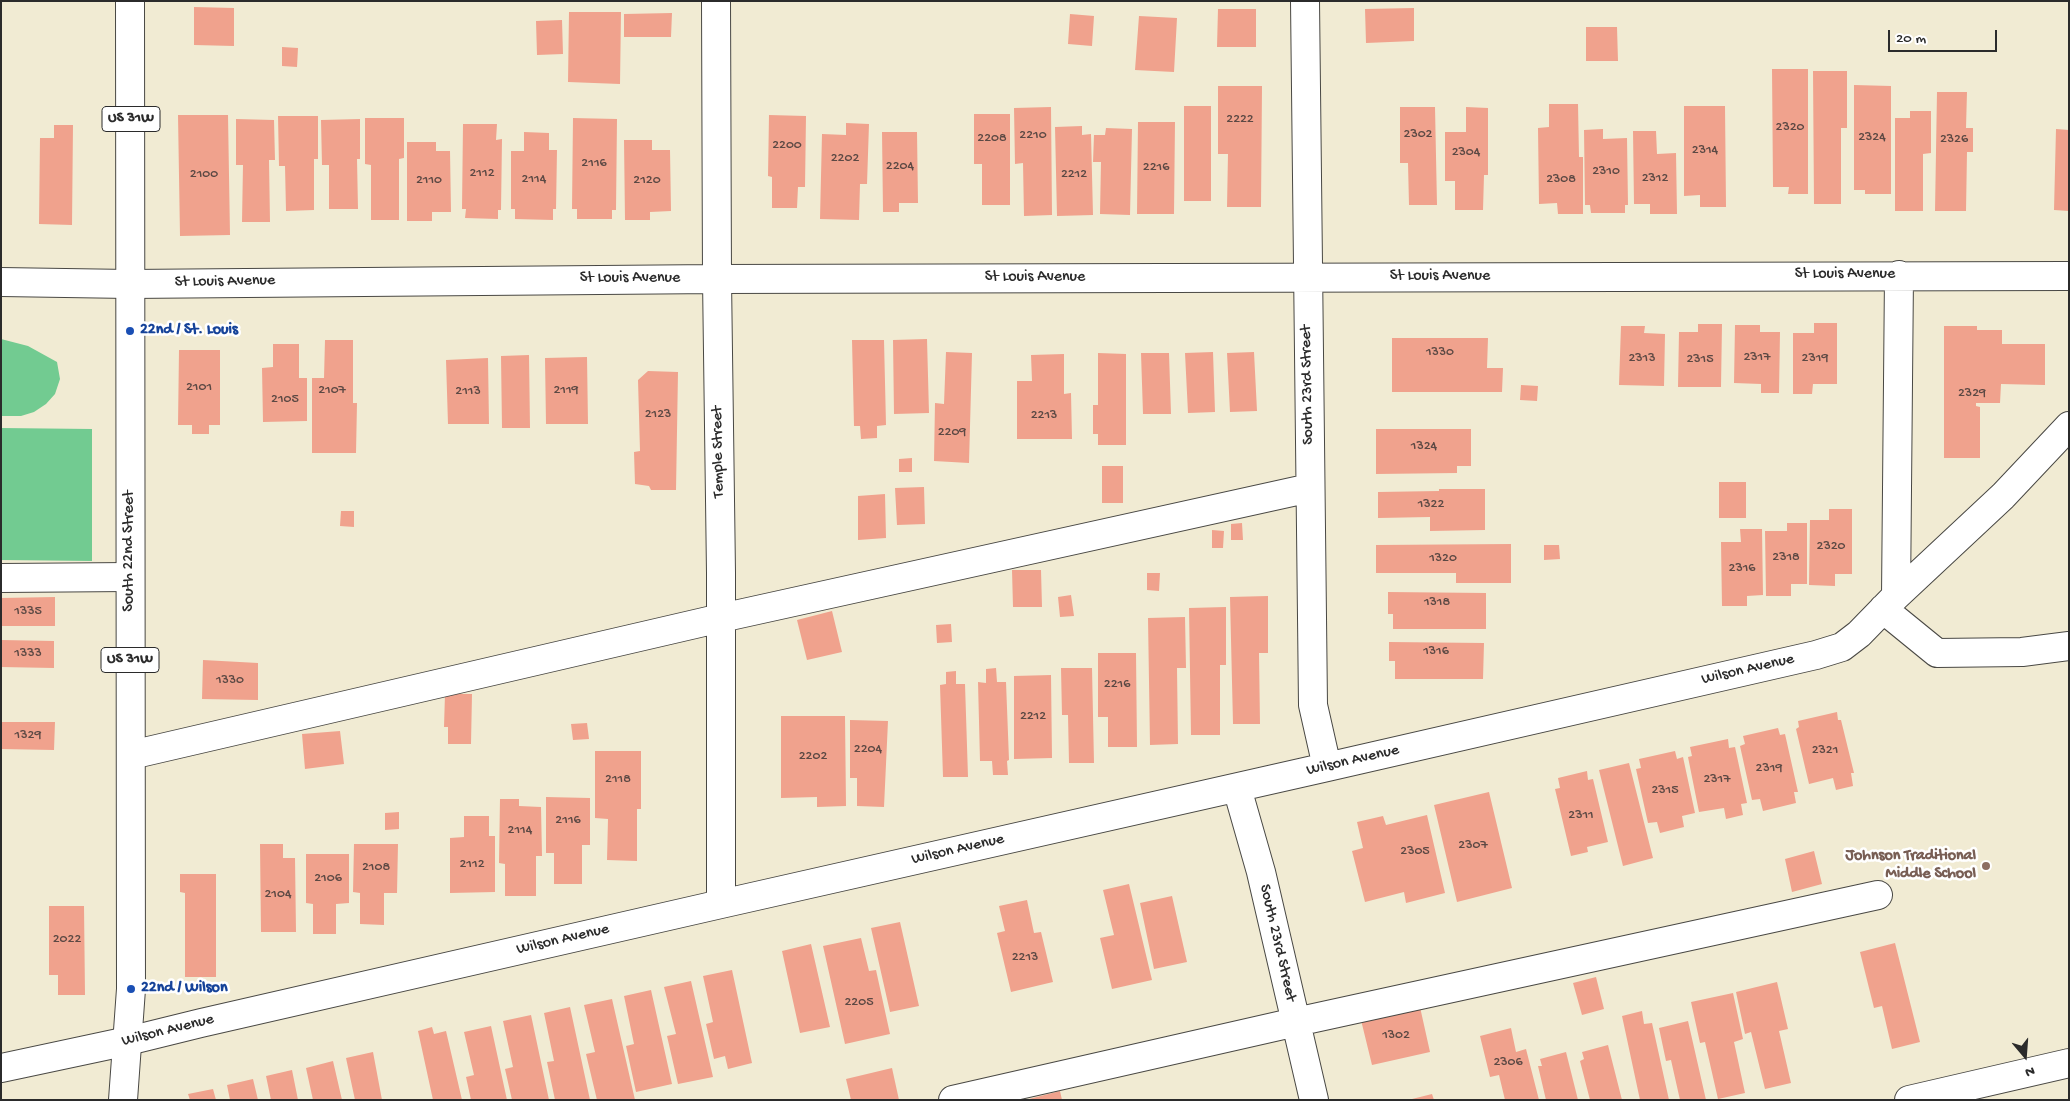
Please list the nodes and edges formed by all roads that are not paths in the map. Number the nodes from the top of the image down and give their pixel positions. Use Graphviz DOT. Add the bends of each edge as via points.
graph roads {
  1 [pos="130,1"];
  2 [pos="716,1"];
  3 [pos="1305,1"];
  4 [pos="1899,275"];
  5 [pos="2069,276"];
  6 [pos="1307,278"];
  7 [pos="716,279"];
  8 [pos="1,282"];
  9 [pos="129,284"];
  10 [pos="2069,426"];
  11 [pos="1310,488"];
  12 [pos="130,577"];
  13 [pos="1,578"];
  14 [pos="1889,603"];
  15 [pos="721,618"];
  16 [pos="2069,646"];
  17 [pos="131,754"];
  18 [pos="1327,767"];
  19 [pos="1237,788"];
  20 [pos="1878,895"];
  21 [pos="721,904"];
  22 [pos="1296,1022"];
  23 [pos="128,1042"];
  24 [pos="2069,1064"];
  25 [pos="1,1068"];
  26 [pos="123,1100"];
  27 [pos="953,1100"];
  28 [pos="1314,1100"];
  29 [pos="1909,1100"];
  1 -- 9 [label="street, South 22nd Street / US 31W"];
  2 -- 7 [label="street, Temple Street"];
  3 -- 6 [label="street, South 23rd Street"];
  4 -- 5 [label="street, St Louis Avenue"];
  4 -- 6 [label="street, St Louis Avenue"];
  4 -- 14 [label="street"];
  6 -- 7 [label="street, St Louis Avenue"];
  6 -- 11 [label="street, South 23rd Street"];
  7 -- 9 [label="street, St Louis Avenue"];
  7 -- 15 [label="street, Temple Street"];
  8 -- 9 [label="street, St Louis Avenue"];
  9 -- 12 [label="street, South 22nd Street / US 31W"];
  10 -- 14 [label="street, Wilson Avenue" via="2002,496"];
  11 -- 15 [label="street"];
  11 -- 18 [label="street, South 23rd Street" via="1313,705"];
  12 -- 13 [label="street"];
  12 -- 17 [label="street, South 22nd Street / US 31W"];
  14 -- 16 [label="street" via="1937,653 2022,652"];
  14 -- 18 [label="street, Wilson Avenue" via="1842,647"];
  15 -- 17 [label="street"];
  15 -- 21 [label="street, Temple Street"];
  17 -- 23 [label="street, South 22nd Street / US 31W"];
  18 -- 19 [label="street, Wilson Avenue"];
  19 -- 21 [label="street, Wilson Avenue"];
  19 -- 22 [label="street, South 23rd Street" via="1261,872"];
  20 -- 22 [label="street"];
  21 -- 23 [label="street, Wilson Avenue" via="211,1020"];
  22 -- 27 [label="street"];
  22 -- 28 [label="street, South 23rd Street"];
  23 -- 25 [label="street, Wilson Avenue"];
  23 -- 26 [label="street, South 22nd Street / US 31W"];
  24 -- 29 [label="street"];
}
